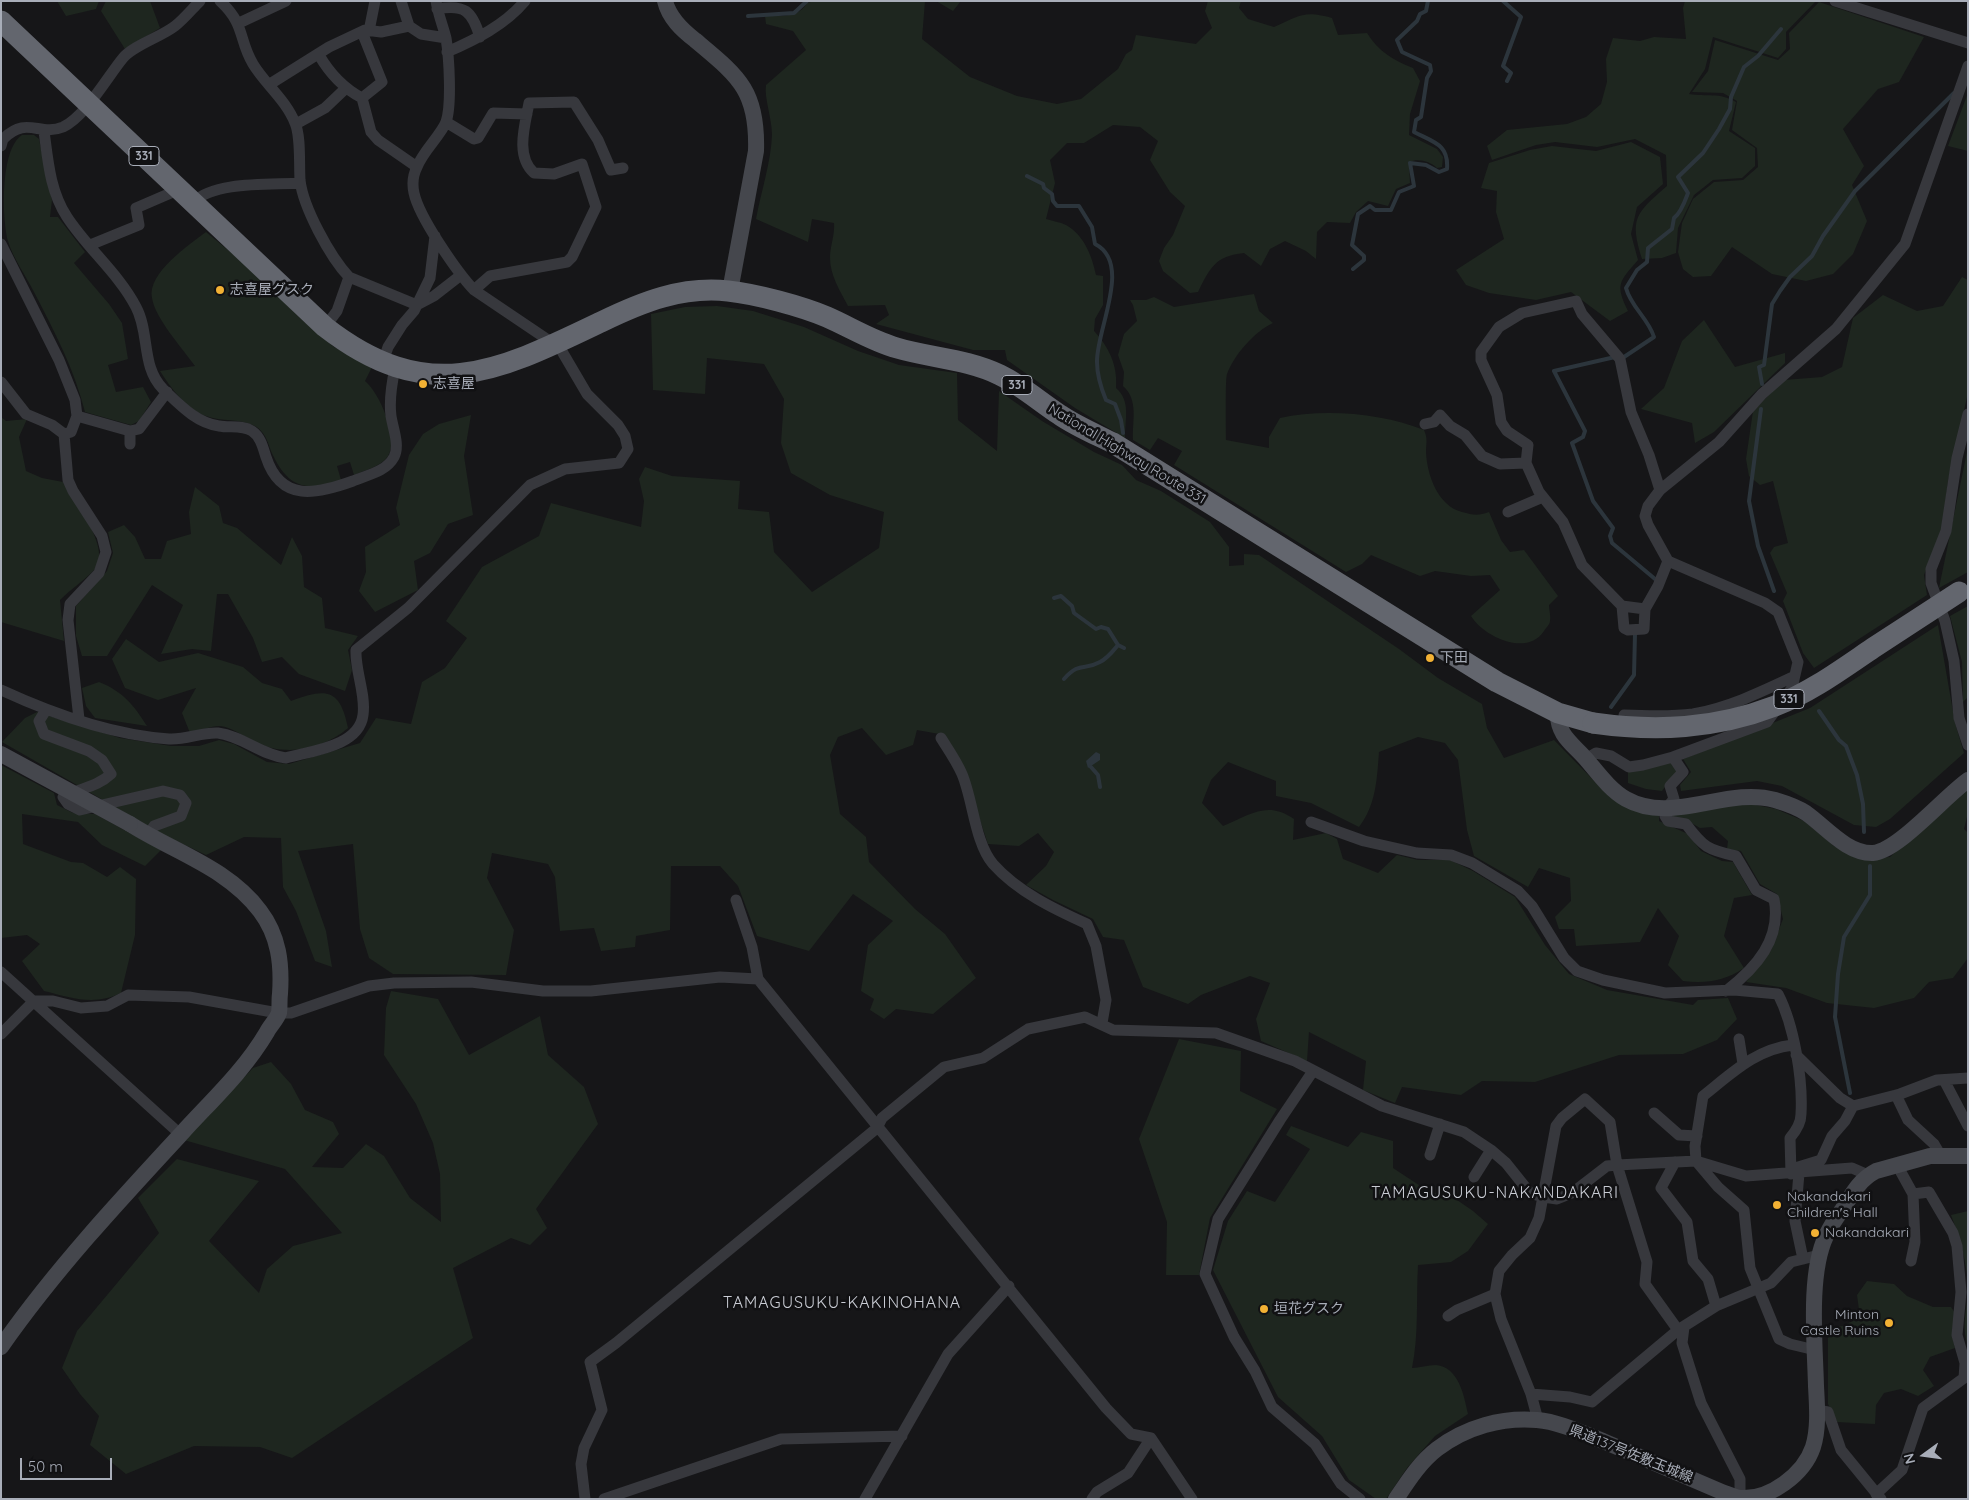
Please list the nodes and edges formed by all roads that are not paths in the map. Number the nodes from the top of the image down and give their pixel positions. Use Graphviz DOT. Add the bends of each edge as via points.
graph roads {
  1 [pos="200,1"];
  2 [pos="220,1"];
  3 [pos="286,1"];
  4 [pos="375,1"];
  5 [pos="402,1"];
  6 [pos="525,1"];
  7 [pos="665,1"];
  8 [pos="1835,1"];
  9 [pos="436,5"];
  10 [pos="1,21"];
  11 [pos="239,23"];
  12 [pos="409,26"];
  13 [pos="366,31"];
  14 [pos="480,36"];
  15 [pos="446,38"];
  16 [pos="1968,43"];
  17 [pos="447,52"];
  18 [pos="319,55"];
  19 [pos="1968,66"];
  20 [pos="270,84"];
  21 [pos="345,89"];
  22 [pos="362,98"];
  23 [pos="88,104"];
  24 [pos="527,114"];
  25 [pos="446,122"];
  26 [pos="296,124"];
  27 [pos="44,131"];
  28 [pos="1,146"];
  29 [pos="416,167"];
  30 [pos="623,168"];
  31 [pos="300,183"];
  32 [pos="187,196"];
  33 [pos="435,236"];
  34 [pos="90,245"];
  35 [pos="2,248"];
  36 [pos="461,275"];
  37 [pos="349,277"];
  38 [pos="474,290"];
  39 [pos="730,291"];
  40 [pos="418,305"];
  41 [pos="325,327"];
  42 [pos="555,344"];
  43 [pos="389,365"];
  44 [pos="1,382"];
  45 [pos="166,392"];
  46 [pos="1968,414"];
  47 [pos="77,416"];
  48 [pos="1425,424"];
  49 [pos="130,431"];
  50 [pos="64,434"];
  51 [pos="130,444"];
  52 [pos="1526,463"];
  53 [pos="1660,490"];
  54 [pos="1543,497"];
  55 [pos="1508,512"];
  56 [pos="1668,561"];
  57 [pos="1963,589"];
  58 [pos="1622,606"];
  59 [pos="1645,609"];
  60 [pos="1793,677"];
  61 [pos="1,690"];
  62 [pos="46,710"];
  63 [pos="1558,713"];
  64 [pos="1624,715"];
  65 [pos="79,719"];
  66 [pos="941,738"];
  67 [pos="1968,745"];
  68 [pos="1,754"];
  69 [pos="1673,757"];
  70 [pos="1586,759"];
  71 [pos="1968,780"];
  72 [pos="1667,807"];
  73 [pos="1311,822"];
  74 [pos="148,835"];
  75 [pos="736,900"];
  76 [pos="1,972"];
  77 [pos="758,979"];
  78 [pos="1726,991"];
  79 [pos="34,1001"];
  80 [pos="278,1014"];
  81 [pos="1102,1023"];
  82 [pos="1,1034"];
  83 [pos="1739,1040"];
  84 [pos="1794,1050"];
  85 [pos="1743,1064"];
  86 [pos="1313,1071"];
  87 [pos="1968,1078"];
  88 [pos="1944,1080"];
  89 [pos="1896,1095"];
  90 [pos="1852,1106"];
  91 [pos="1654,1113"];
  92 [pos="1440,1124"];
  93 [pos="1968,1126"];
  94 [pos="877,1128"];
  95 [pos="180,1134"];
  96 [pos="1697,1136"];
  97 [pos="1491,1150"];
  98 [pos="1430,1155"];
  99 [pos="1941,1156"];
  100 [pos="1968,1156"];
  101 [pos="1696,1161"];
  102 [pos="1676,1162"];
  103 [pos="1617,1165"];
  104 [pos="1897,1165"];
  105 [pos="1794,1172"];
  106 [pos="1868,1175"];
  107 [pos="1474,1177"];
  108 [pos="1913,1194"];
  109 [pos="1543,1197"];
  110 [pos="1819,1255"];
  111 [pos="1803,1259"];
  112 [pos="1911,1262"];
  113 [pos="1009,1286"];
  114 [pos="1758,1288"];
  115 [pos="1496,1294"];
  116 [pos="1716,1306"];
  117 [pos="1448,1316"];
  118 [pos="1681,1329"];
  119 [pos="1,1347"];
  120 [pos="1815,1350"];
  121 [pos="1530,1394"];
  122 [pos="1817,1410"];
  123 [pos="1538,1420"];
  124 [pos="902,1436"];
  125 [pos="1151,1438"];
  126 [pos="1879,1496"];
  127 [pos="1740,1498"];
  128 [pos="586,1499"];
  129 [pos="604,1499"];
  130 [pos="865,1499"];
  131 [pos="1092,1499"];
  132 [pos="1192,1499"];
  133 [pos="1360,1499"];
  134 [pos="1396,1499"];
  1 -- 23 [label="street" via="175,26 124,57"];
  2 -- 11 [label="street"];
  3 -- 11 [label="street"];
  4 -- 13 [label="street"];
  5 -- 12 [label="street"];
  6 -- 14 [label="street" via="516,12"];
  7 -- 39 [label="main road" via="675,22 733,72 754,109 756,151"];
  8 -- 16 [label="street"];
  9 -- 14 [label="street" via="468,11"];
  9 -- 15 [label="street"];
  10 -- 23 [label="highway, National Highway Route 331 / 331"];
  11 -- 20 [label="street" via="253,64"];
  12 -- 13 [label="street" via="381,32"];
  12 -- 15 [label="street" via="421,34"];
  13 -- 18 [label="street"];
  13 -- 22 [label="street" via="382,82"];
  14 -- 17 [label="street"];
  15 -- 17 [label="street"];
  17 -- 25 [label="street" via="449,94"];
  18 -- 20 [label="street"];
  18 -- 21 [label="street"];
  19 -- 53 [label="street" via="1905,244 1836,329 1762,394 1719,442"];
  20 -- 26 [label="street"];
  21 -- 22 [label="street"];
  21 -- 26 [label="street" via="325,108"];
  22 -- 29 [label="street" via="371,132"];
  23 -- 27 [label="street" via="63,127"];
  23 -- 32 [label="highway, National Highway Route 331 / 331"];
  24 -- 25 [label="street" via="493,113 474,140"];
  24 -- 30 [label="street" via="529,102 574,102 598,140 611,170"];
  24 -- 38 [label="street" via="522,145 527,166 534,173 554,174 582,164 596,207 567,262 490,276"];
  25 -- 29 [label="street"];
  26 -- 31 [label="street"];
  27 -- 28 [label="street" via="30,126 18,128 3,139"];
  27 -- 34 [label="street" via="51,180 58,200"];
  29 -- 33 [label="street" via="414,194"];
  31 -- 32 [label="street" via="217,189"];
  31 -- 37 [label="street" via="314,223"];
  32 -- 34 [label="street" via="136,208 139,225"];
  32 -- 41 [label="highway, National Highway Route 331 / 331"];
  33 -- 36 [label="street"];
  33 -- 40 [label="street" via="430,278"];
  34 -- 45 [label="street" via="137,309 152,372"];
  35 -- 47 [label="street" via="59,360 75,400"];
  36 -- 38 [label="street"];
  36 -- 40 [label="street"];
  37 -- 40 [label="street"];
  37 -- 41 [label="street" via="338,311"];
  38 -- 42 [label="street"];
  39 -- 42 [label="highway, National Highway Route 331 / 331" via="705,289 654,298"];
  39 -- 63 [label="highway, National Highway Route 331 / 331" via="818,314 875,341 978,366 1001,375 1070,422 1113,443 1497,682"];
  40 -- 43 [label="street" via="388,347"];
  41 -- 43 [label="highway, National Highway Route 331 / 331" via="355,348"];
  42 -- 43 [label="highway, National Highway Route 331 / 331" via="521,359 462,374 417,373"];
  42 -- 65 [label="street" via="587,394 618,425 628,448 618,463 564,469 530,485 408,608 356,650 363,716 352,736 286,758 216,733 181,739 156,738"];
  43 -- 45 [label="street" via="395,455 379,471 314,493 301,492 278,479 270,469 258,437 251,430 206,422 193,416"];
  44 -- 50 [label="street" via="26,414"];
  45 -- 49 [label="street" via="139,429"];
  46 -- 67 [label="street" via="1957,458 1946,531 1931,569 1931,583 1954,661 1959,718"];
  47 -- 49 [label="street"];
  47 -- 50 [label="street" via="71,432"];
  48 -- 52 [label="street" via="1434,422 1440,414 1450,426 1465,434 1482,456 1500,464"];
  49 -- 51 [label="street"];
  50 -- 65 [label="street" via="68,480 102,536 106,552 99,573 70,604 68,620"];
  52 -- 53 [label="street" via="1528,445 1507,431 1501,422 1497,395 1481,360 1481,352 1499,327 1522,313 1576,301 1582,314 1620,359 1631,412 1650,455"];
  52 -- 54 [label="street"];
  53 -- 56 [label="street" via="1645,516"];
  54 -- 55 [label="street"];
  54 -- 58 [label="street" via="1564,522 1582,565"];
  56 -- 59 [label="street"];
  56 -- 60 [label="street" via="1765,603 1778,612 1798,662"];
  57 -- 63 [label="highway, National Highway Route 331 / 331, bridge" via="1834,675 1777,705 1719,723 1644,729 1593,723"];
  58 -- 59 [label="street"];
  58 -- 59 [label="street" via="1624,628 1628,630 1644,629"];
  60 -- 64 [label="street" via="1748,698 1693,714"];
  60 -- 69 [label="street" via="1792,688 1767,722"];
  61 -- 62 [label="street"];
  62 -- 65 [label="street"];
  62 -- 74 [label="street" via="39,721 44,734 89,752 102,760 111,774 100,784 80,788 63,797 68,804 80,810 163,791 180,794 186,803 181,816 154,826"];
  63 -- 70 [label="main road" via="1560,730"];
  66 -- 81 [label="street" via="962,774 992,864 1052,908 1086,924 1096,946 1106,1000"];
  68 -- 74 [label="main road, bridge"];
  69 -- 70 [label="street" via="1629,766 1611,756 1599,754"];
  69 -- 72 [label="street" via="1683,772 1670,786 1674,798"];
  70 -- 72 [label="main road" via="1626,799"];
  71 -- 72 [label="main road" via="1891,847 1874,853 1853,849 1805,812 1764,797 1742,796"];
  72 -- 78 [label="street" via="1664,816 1668,821 1686,824 1697,841 1710,851 1736,856 1756,890 1774,899 1777,920 1766,948 1750,972"];
  73 -- 78 [label="street" via="1364,841 1417,853 1451,855 1472,863 1518,891 1532,906 1564,958 1577,971 1666,993"];
  74 -- 80 [label="main road" via="225,876 245,892 262,913 271,931 282,970"];
  75 -- 77 [label="street" via="752,947"];
  76 -- 79 [label="street"];
  77 -- 80 [label="street" via="720,977 591,991 543,991 471,982 394,983 369,986 291,1013"];
  77 -- 94 [label="street"];
  78 -- 84 [label="street" via="1778,994"];
  79 -- 80 [label="street" via="53,1000 81,1008 107,1006 128,994 189,997"];
  79 -- 82 [label="street"];
  79 -- 95 [label="street"];
  80 -- 95 [label="main road" via="251,1058"];
  81 -- 86 [label="street" via="1113,1030 1216,1033 1295,1061"];
  81 -- 94 [label="street" via="1085,1018 1028,1029 983,1058 944,1067 882,1118"];
  83 -- 85 [label="street"];
  84 -- 85 [label="street" via="1776,1047"];
  84 -- 90 [label="street" via="1840,1098"];
  84 -- 105 [label="street" via="1801,1116 1790,1138"];
  85 -- 96 [label="street" via="1703,1096"];
  86 -- 92 [label="street" via="1382,1106"];
  86 -- 133 [label="street" via="1218,1219 1205,1274 1272,1407 1315,1444 1340,1484"];
  87 -- 88 [label="street"];
  88 -- 89 [label="street"];
  88 -- 93 [label="street"];
  89 -- 90 [label="street"];
  89 -- 99 [label="street" via="1908,1120 1934,1144"];
  90 -- 105 [label="street" via="1820,1160"];
  91 -- 96 [label="street" via="1679,1135"];
  92 -- 97 [label="street" via="1464,1132"];
  92 -- 98 [label="street"];
  94 -- 113 [label="street"];
  94 -- 128 [label="street" via="590,1362 602,1410 584,1448 581,1464"];
  95 -- 119 [label="main road" via="36,1300"];
  96 -- 101 [label="street"];
  97 -- 107 [label="street"];
  97 -- 109 [label="street" via="1530,1193"];
  99 -- 100 [label="main road"];
  99 -- 104 [label="main road"];
  101 -- 102 [label="street"];
  101 -- 105 [label="street" via="1746,1176"];
  101 -- 114 [label="street" via="1744,1210 1750,1268"];
  102 -- 103 [label="street"];
  102 -- 116 [label="street" via="1661,1188 1687,1222 1693,1261 1708,1279"];
  103 -- 109 [label="street" via="1607,1166 1572,1193 1557,1199"];
  103 -- 109 [label="street" via="1610,1122 1585,1099 1556,1126"];
  103 -- 118 [label="street" via="1647,1262 1645,1284"];
  104 -- 106 [label="main road"];
  104 -- 108 [label="street"];
  105 -- 106 [label="street" via="1852,1168"];
  105 -- 111 [label="street" via="1795,1221"];
  106 -- 110 [label="main road" via="1858,1184 1826,1236"];
  108 -- 112 [label="street" via="1915,1242"];
  108 -- 126 [label="street" via="1930,1192 1957,1246 1961,1292 1957,1335 1965,1363 1964,1378 1923,1408 1902,1470"];
  109 -- 115 [label="street" via="1539,1218 1530,1238 1499,1271"];
  110 -- 111 [label="street"];
  110 -- 120 [label="main road" via="1814,1307"];
  111 -- 114 [label="street" via="1791,1262 1771,1283"];
  113 -- 124 [label="street" via="948,1354"];
  113 -- 125 [label="street" via="1106,1408 1131,1434"];
  114 -- 116 [label="street"];
  114 -- 120 [label="street" via="1779,1339"];
  115 -- 117 [label="street"];
  115 -- 121 [label="street" via="1501,1319"];
  116 -- 118 [label="street"];
  118 -- 121 [label="street" via="1592,1402"];
  118 -- 127 [label="street" via="1682,1343 1701,1403 1740,1479"];
  120 -- 122 [label="main road"];
  121 -- 123 [label="street"];
  122 -- 126 [label="street" via="1828,1412 1841,1450"];
  122 -- 127 [label="main road" via="1813,1446 1801,1468 1772,1492"];
  123 -- 127 [label="main road, 県道137号佐敷玉城線" via="1568,1428"];
  123 -- 134 [label="main road, 県道137号佐敷玉城線" via="1506,1421 1466,1432 1437,1449 1418,1468"];
  124 -- 129 [label="street" via="781,1439"];
  124 -- 130 [label="street"];
  125 -- 131 [label="street" via="1128,1473 1097,1492"];
  125 -- 132 [label="street"];
}
